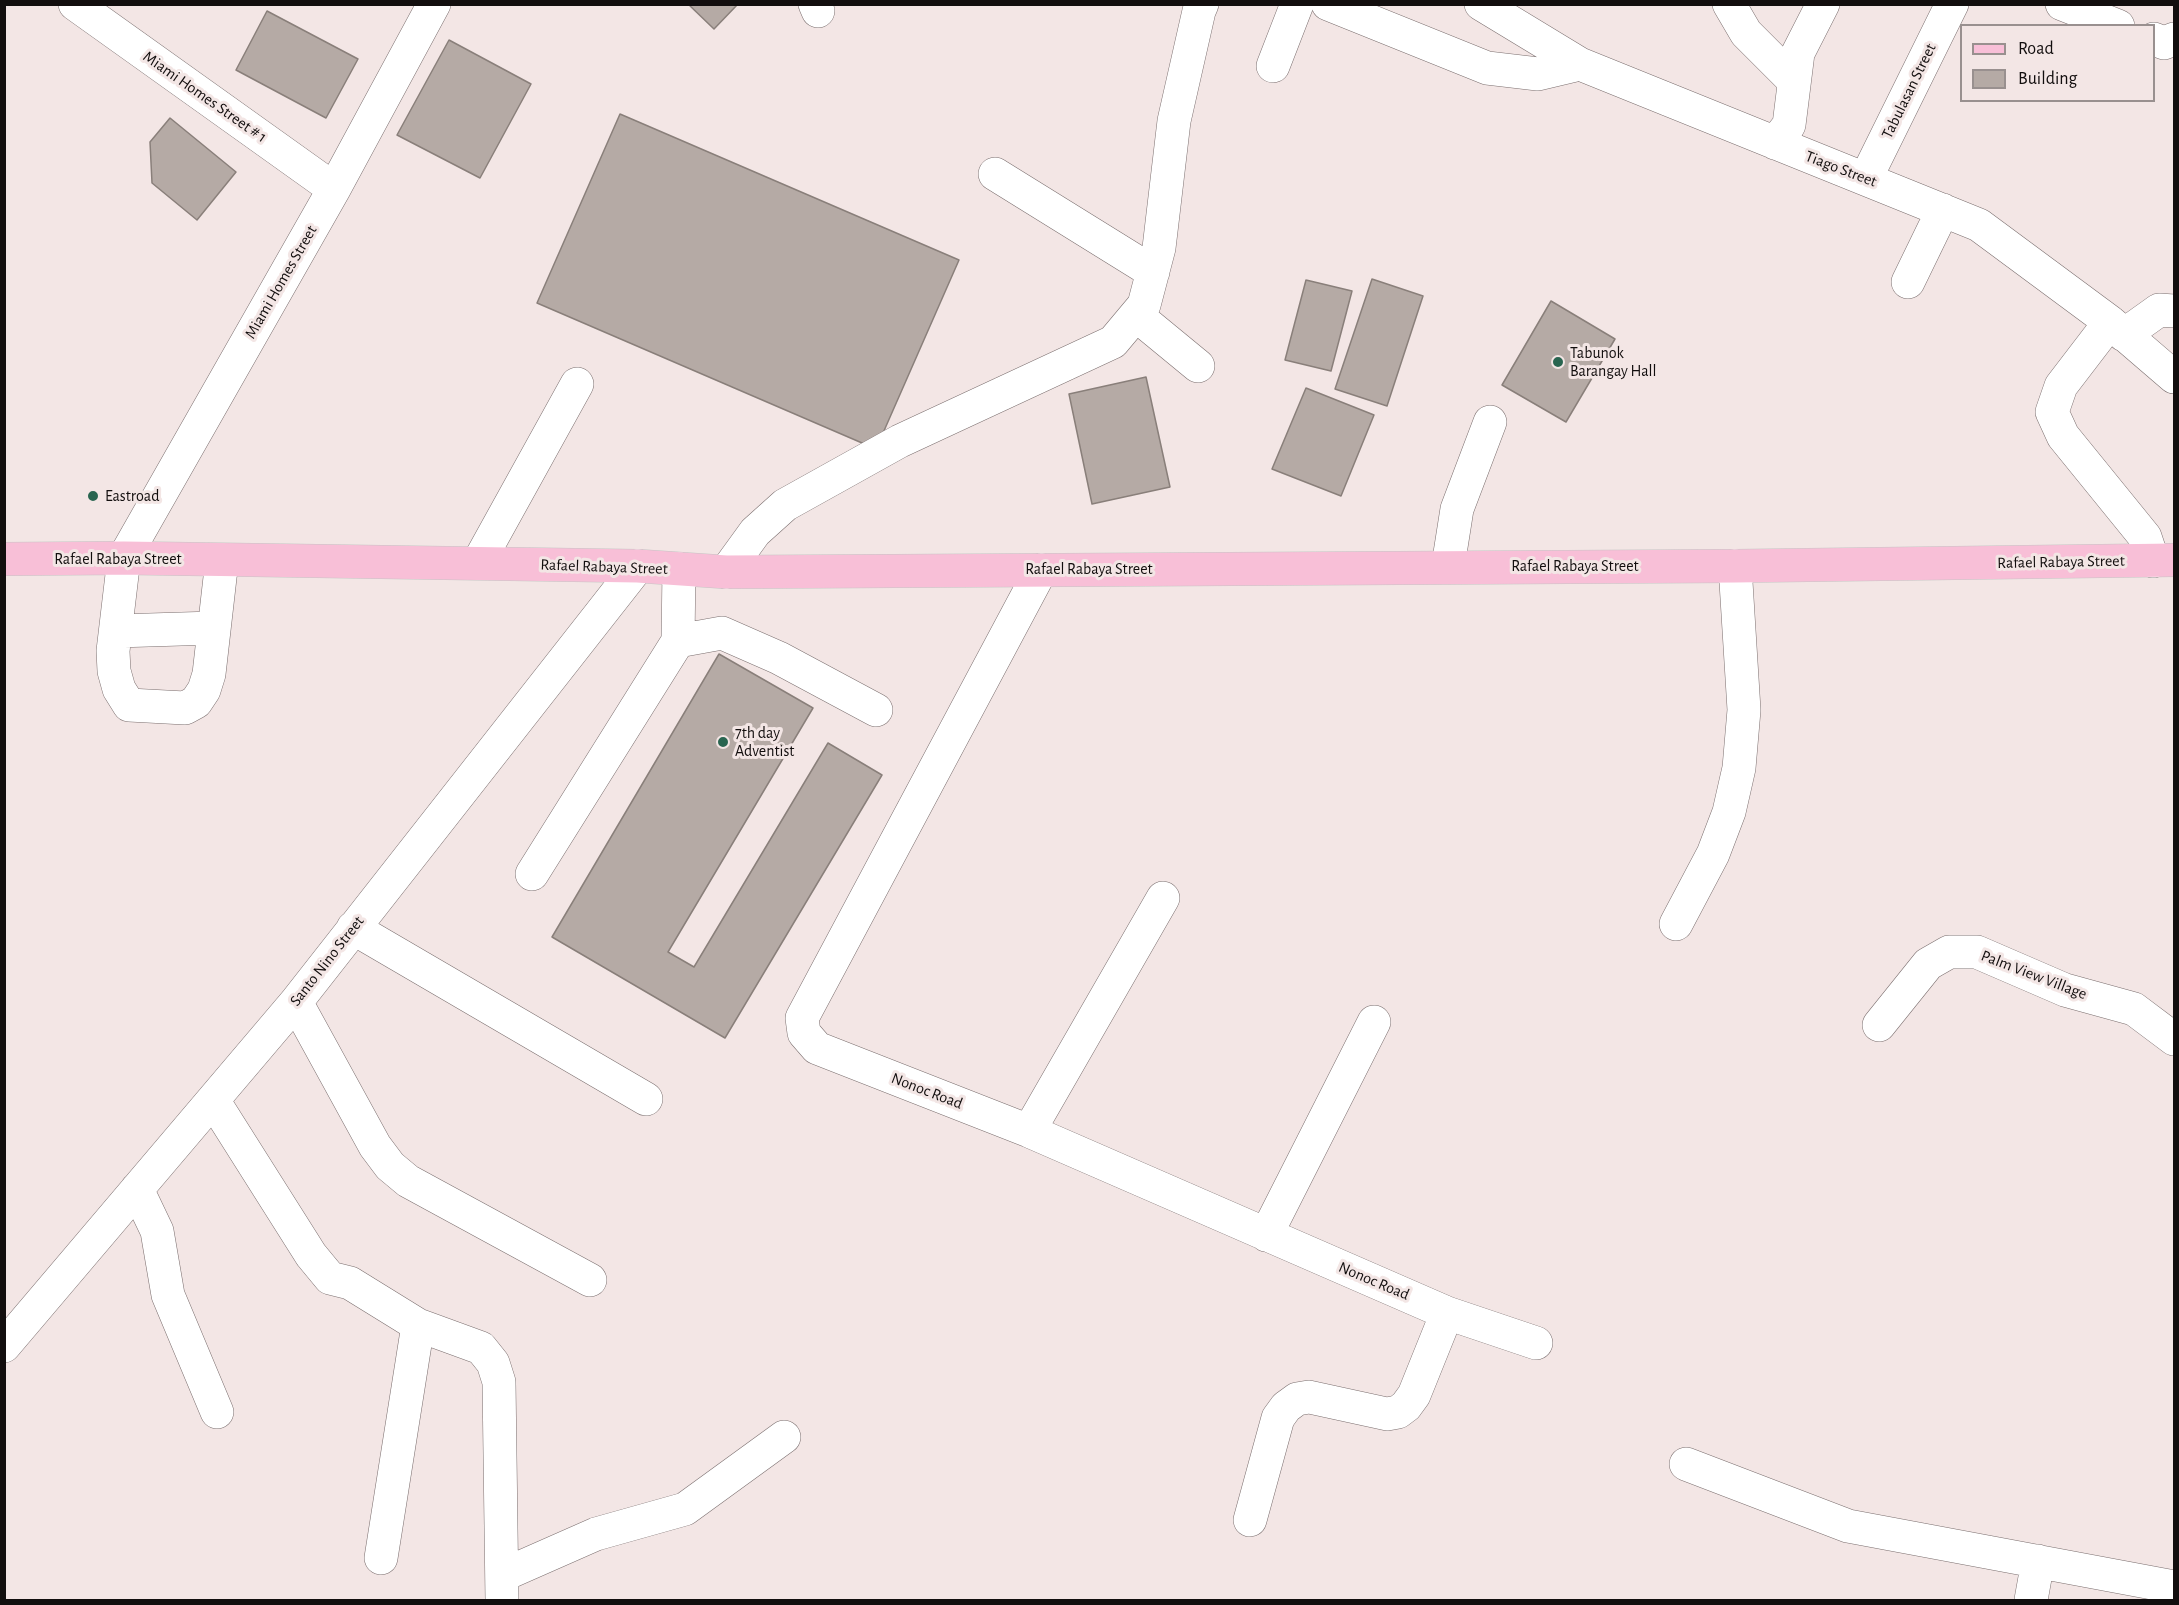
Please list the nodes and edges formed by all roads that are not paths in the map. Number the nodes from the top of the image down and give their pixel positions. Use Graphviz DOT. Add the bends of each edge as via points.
graph roads {
  1 [pos="75,4"];
  2 [pos="434,4"];
  3 [pos="1202,4"];
  4 [pos="1297,4"];
  5 [pos="1328,4"];
  6 [pos="1729,4"];
  7 [pos="1823,4"];
  8 [pos="1952,4"];
  9 [pos="2062,4"];
  10 [pos="1490,7"];
  11 [pos="2113,24"];
  12 [pos="2155,39"];
  13 [pos="2175,39"];
  14 [pos="1580,64"];
  15 [pos="1273,66"];
  16 [pos="1794,81"];
  17 [pos="1775,143"];
  18 [pos="994,174"];
  19 [pos="1866,178"];
  20 [pos="334,189"];
  21 [pos="1944,210"];
  22 [pos="1153,272"];
  23 [pos="1908,282"];
  24 [pos="2175,311"];
  25 [pos="1136,315"];
  26 [pos="2117,328"];
  27 [pos="1198,366"];
  28 [pos="2175,377"];
  29 [pos="577,384"];
  30 [pos="1490,422"];
  31 [pos="124,558"];
  32 [pos="4,559"];
  33 [pos="222,560"];
  34 [pos="2164,560"];
  35 [pos="478,563"];
  36 [pos="638,566"];
  37 [pos="1449,566"];
  38 [pos="1735,566"];
  39 [pos="679,569"];
  40 [pos="1041,570"];
  41 [pos="726,572"];
  42 [pos="214,628"];
  43 [pos="116,631"];
  44 [pos="678,641"];
  45 [pos="876,710"];
  46 [pos="532,874"];
  47 [pos="1163,898"];
  48 [pos="1676,924"];
  49 [pos="353,928"];
  50 [pos="296,1002"];
  51 [pos="1374,1022"];
  52 [pos="1879,1025"];
  53 [pos="2175,1039"];
  54 [pos="646,1099"];
  55 [pos="213,1100"];
  56 [pos="1029,1131"];
  57 [pos="137,1189"];
  58 [pos="1266,1235"];
  59 [pos="590,1280"];
  60 [pos="1447,1313"];
  61 [pos="11,1325"];
  62 [pos="418,1325"];
  63 [pos="1536,1343"];
  64 [pos="217,1412"];
  65 [pos="784,1437"];
  66 [pos="1686,1464"];
  67 [pos="1250,1520"];
  68 [pos="381,1558"];
  69 [pos="2038,1562"];
  70 [pos="2175,1587"];
  71 [pos="503,1588"];
  72 [pos="2031,1600"];
  1 -- 20 [label="street, Miami Homes Street # 1"];
  2 -- 20 [label="street, Miami Homes Street"];
  3 -- 22 [label="street" via="1174,121"];
  4 -- 15 [label="street"];
  5 -- 14 [label="street" via="1487,68 1538,74"];
  6 -- 16 [label="street" via="1746,33"];
  7 -- 16 [label="street" via="1798,53"];
  8 -- 19 [label="street, Tabulasan Street"];
  9 -- 11 [label="street"];
  10 -- 14 [label="street, Tiago Street"];
  12 -- 13 [label="street" via="2164,43"];
  14 -- 17 [label="street, Tiago Street"];
  16 -- 17 [label="street" via="1789,125"];
  17 -- 19 [label="street, Tiago Street"];
  18 -- 22 [label="street"];
  19 -- 21 [label="street, Tiago Street"];
  20 -- 31 [label="street, Miami Homes Street"];
  21 -- 23 [label="street"];
  21 -- 26 [label="street, Tiago Street" via="1979,225"];
  22 -- 25 [label="street" via="1144,305"];
  24 -- 26 [label="street" via="2158,310"];
  25 -- 27 [label="street"];
  25 -- 41 [label="street" via="1113,342 900,441 785,505 755,532"];
  26 -- 28 [label="street, Tiago Street"];
  26 -- 34 [label="street" via="2061,386 2052,412 2064,436"];
  29 -- 35 [label="street"];
  30 -- 37 [label="street" via="1457,509"];
  31 -- 32 [label="main road, Rafael Rabaya Street"];
  31 -- 33 [label="main road, Rafael Rabaya Street"];
  31 -- 43 [label="street"];
  33 -- 35 [label="main road, Rafael Rabaya Street"];
  33 -- 42 [label="street"];
  34 -- 38 [label="main road, Rafael Rabaya Street"];
  35 -- 36 [label="main road, Rafael Rabaya Street"];
  36 -- 39 [label="main road, Rafael Rabaya Street"];
  36 -- 49 [label="street, Santo Nino Street"];
  37 -- 38 [label="main road, Rafael Rabaya Street"];
  37 -- 40 [label="main road, Rafael Rabaya Street"];
  38 -- 48 [label="street" via="1744,710 1739,768 1730,812"];
  39 -- 41 [label="main road, Rafael Rabaya Street"];
  39 -- 44 [label="street"];
  40 -- 41 [label="main road, Rafael Rabaya Street"];
  40 -- 56 [label="street, Nonoc Road" via="802,1018 804,1033 817,1048"];
  42 -- 43 [label="street"];
  42 -- 43 [label="street" via="204,690 196,702 185,708 129,705 114,671"];
  44 -- 45 [label="street" via="722,633 779,658"];
  44 -- 46 [label="street"];
  47 -- 56 [label="street"];
  49 -- 50 [label="street, Santo Nino Street"];
  49 -- 54 [label="street"];
  50 -- 55 [label="street, Santo Nino Street"];
  50 -- 59 [label="street" via="375,1146 390,1166 408,1181"];
  51 -- 58 [label="street"];
  52 -- 53 [label="street, Palm View Village" via="1928,964 1949,952 1977,952 2065,990 2134,1009"];
  55 -- 57 [label="street, Santo Nino Street"];
  55 -- 62 [label="street" via="320,1268 330,1278 350,1283"];
  56 -- 58 [label="street, Nonoc Road"];
  57 -- 61 [label="street, Santo Nino Street"];
  57 -- 64 [label="street" via="158,1231 168,1295"];
  58 -- 60 [label="street, Nonoc Road"];
  60 -- 63 [label="street, Nonoc Road"];
  60 -- 67 [label="street" via="1414,1395 1398,1412 1388,1414 1309,1397 1286,1407 1278,1418"];
  62 -- 68 [label="street"];
  62 -- 71 [label="street" via="481,1348 493,1363 499,1382"];
  65 -- 71 [label="street" via="685,1509 596,1534"];
  66 -- 69 [label="street" via="1848,1526"];
  69 -- 70 [label="street"];
  69 -- 72 [label="street"];
}
